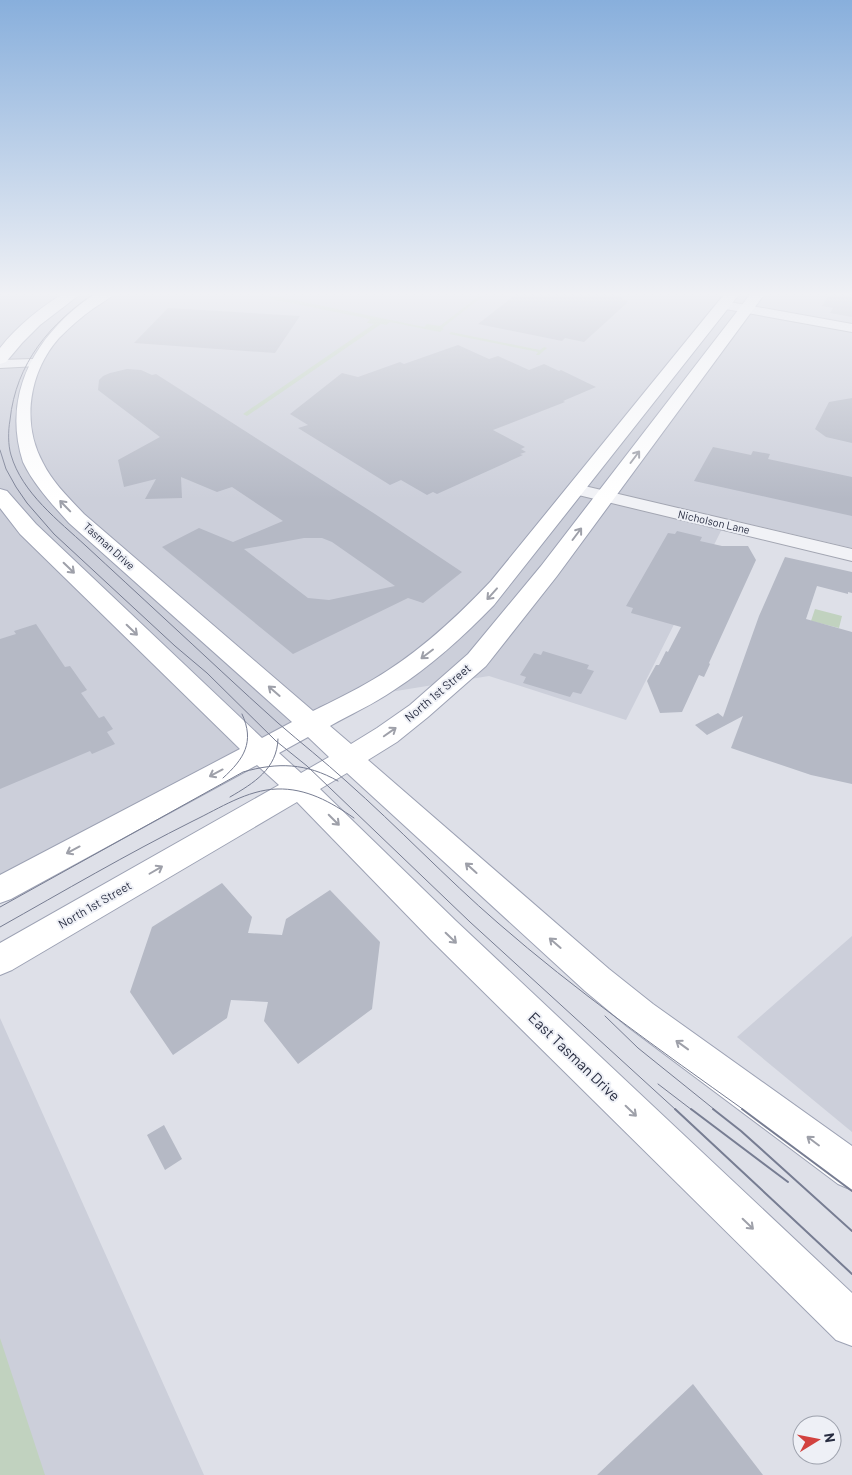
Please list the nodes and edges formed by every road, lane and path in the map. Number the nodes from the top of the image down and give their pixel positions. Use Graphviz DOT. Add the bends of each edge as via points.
graph roads {
  1 [pos="679,361"];
  2 [pos="707,361"];
  3 [pos="33,363"];
  4 [pos="0,364"];
  5 [pos="576,489"];
  6 [pos="0,495"];
  7 [pos="605,496"];
  8 [pos="852,555"];
  9 [pos="310,723"];
  10 [pos="259,750"];
  11 [pos="348,758"];
  12 [pos="299,787"];
  13 [pos="0,890"];
  14 [pos="0,960"];
  15 [pos="852,1170"];
  16 [pos="852,1324"];
  1 -- 5 [label="main road"];
  7 -- 2 [label="main road, North 1st Street, one-way"];
  3 -- 4 [label="street"];
  9 -- 3 [label="main road, Tasman Drive, one-way" via="72,513 42,479 26,445 21,419 24,386"];
  5 -- 7 [label="street, Nicholson Lane"];
  5 -- 9 [label="main road, one-way" via="482,606 442,642 384,685"];
  6 -- 10 [label="main road, one-way" via="28,529"];
  7 -- 8 [label="street, Nicholson Lane"];
  11 -- 7 [label="main road, North 1st Street, one-way" via="419,711 470,667 531,595"];
  9 -- 10 [label="main road"];
  9 -- 11 [label="main road, Tasman Drive"];
  10 -- 12 [label="main road"];
  10 -- 13 [label="main road, one-way"];
  11 -- 12 [label="main road, North 1st Street"];
  15 -- 11 [label="main road, one-way" via="632,1009"];
  14 -- 12 [label="main road, North 1st Street, one-way"];
  12 -- 16 [label="main road, East Tasman Drive, one-way"];
}
